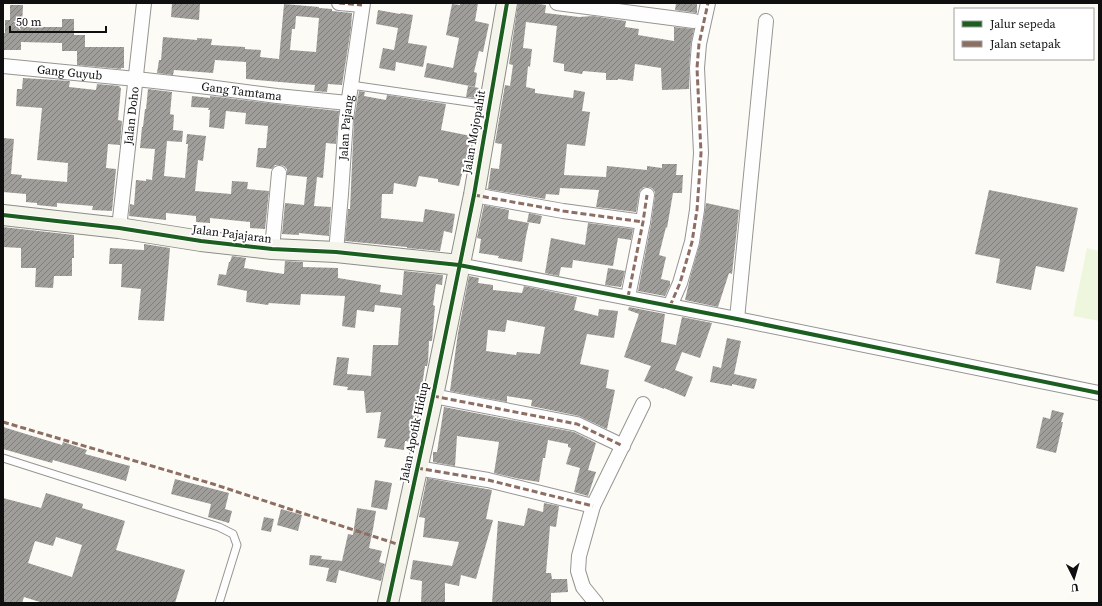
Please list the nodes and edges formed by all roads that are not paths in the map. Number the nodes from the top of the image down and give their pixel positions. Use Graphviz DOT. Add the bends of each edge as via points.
graph roads {
  1 [pos="144,3"];
  2 [pos="339,3"];
  3 [pos="507,3"];
  4 [pos="557,3"];
  5 [pos="708,3"];
  6 [pos="363,4"];
  7 [pos="694,21"];
  8 [pos="766,21"];
  9 [pos="3,66"];
  10 [pos="136,78"];
  11 [pos="351,85"];
  12 [pos="348,103"];
  13 [pos="489,106"];
  14 [pos="279,173"];
  15 [pos="474,195"];
  16 [pos="647,195"];
  17 [pos="3,215"];
  18 [pos="643,222"];
  19 [pos="119,228"];
  20 [pos="272,250"];
  21 [pos="336,252"];
  22 [pos="459,265"];
  23 [pos="628,297"];
  24 [pos="670,306"];
  25 [pos="736,319"];
  26 [pos="1099,393"];
  27 [pos="433,396"];
  28 [pos="643,404"];
  29 [pos="623,446"];
  30 [pos="3,458"];
  31 [pos="417,468"];
  32 [pos="593,506"];
  33 [pos="219,603"];
  34 [pos="388,603"];
  35 [pos="596,603"];
  1 -- 10 [label="street, Jalan Doho"];
  2 -- 6 [label="street"];
  3 -- 13 [label="street, Jalan Mojopahit"];
  4 -- 7 [label="street"];
  5 -- 24 [label="street" via="699,44 697,68 701,153 697,210 692,242"];
  6 -- 11 [label="street, Jalan Pajang"];
  8 -- 25 [label="street"];
  9 -- 10 [label="street, Gang Guyub"];
  10 -- 12 [label="street, Gang Tamtama"];
  10 -- 19 [label="street, Jalan Doho"];
  11 -- 12 [label="street, Jalan Pajang"];
  11 -- 13 [label="lane"];
  12 -- 21 [label="street, Jalan Pajang"];
  13 -- 15 [label="street, Jalan Mojopahit"];
  14 -- 20 [label="street"];
  15 -- 18 [label="street"];
  15 -- 22 [label="street, Jalan Mojopahit"];
  16 -- 18 [label="street"];
  17 -- 19 [label="street, Jalan Pajajaran"];
  18 -- 23 [label="street"];
  19 -- 20 [label="street, Jalan Pajajaran"];
  20 -- 21 [label="street, Jalan Pajajaran"];
  21 -- 22 [label="street, Jalan Pajajaran"];
  22 -- 23 [label="street"];
  22 -- 27 [label="street, Jalan Apotik Hidup"];
  23 -- 24 [label="street"];
  24 -- 25 [label="street"];
  25 -- 26 [label="street"];
  27 -- 29 [label="street" via="577,424"];
  27 -- 31 [label="street, Jalan Apotik Hidup"];
  28 -- 29 [label="street"];
  29 -- 32 [label="street"];
  30 -- 33 [label="lane" via="219,527 233,534 238,545"];
  31 -- 32 [label="street" via="488,480"];
  31 -- 34 [label="street, Jalan Apotik Hidup"];
  32 -- 35 [label="street" via="579,556 578,572 583,587"];
}
